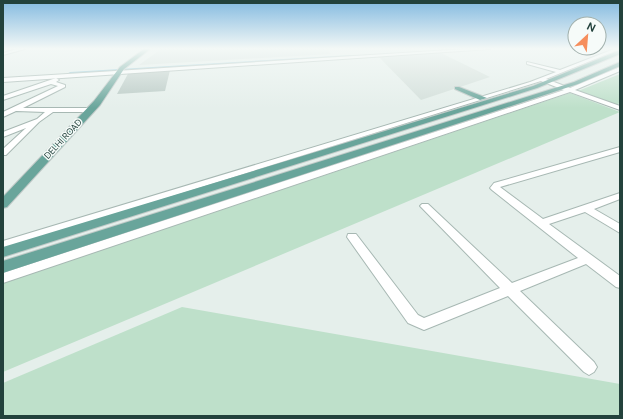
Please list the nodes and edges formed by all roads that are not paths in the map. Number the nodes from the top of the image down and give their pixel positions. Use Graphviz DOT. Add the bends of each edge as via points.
graph roads {
  1 [pos="119,69"];
  2 [pos="127,69"];
  3 [pos="544,69"];
  4 [pos="571,69"];
  5 [pos="577,69"];
  6 [pos="610,69"];
  7 [pos="620,69"];
  8 [pos="560,73"];
  9 [pos="72,75"];
  10 [pos="3,80"];
  11 [pos="545,81"];
  12 [pos="51,82"];
  13 [pos="457,88"];
  14 [pos="566,89"];
  15 [pos="449,90"];
  16 [pos="3,98"];
  17 [pos="483,98"];
  18 [pos="474,101"];
  19 [pos="620,108"];
  20 [pos="14,110"];
  21 [pos="51,110"];
  22 [pos="87,110"];
  23 [pos="3,114"];
  24 [pos="39,120"];
  25 [pos="3,135"];
  26 [pos="620,149"];
  27 [pos="3,152"];
  28 [pos="620,196"];
  29 [pos="4,199"];
  30 [pos="426,206"];
  31 [pos="586,208"];
  32 [pos="540,224"];
  33 [pos="620,229"];
  34 [pos="352,237"];
  35 [pos="3,245"];
  36 [pos="3,252"];
  37 [pos="587,259"];
  38 [pos="3,267"];
  39 [pos="3,278"];
  40 [pos="620,283"];
  41 [pos="511,290"];
  42 [pos="589,367"];
  1 -- 2 [label="street"];
  1 -- 9 [label="street"];
  1 -- 22 [label="main road, DELHI ROAD"];
  3 -- 8 [label="street"];
  4 -- 8 [label="street"];
  5 -- 11 [label="main road"];
  6 -- 14 [label="main road"];
  7 -- 14 [label="street"];
  8 -- 11 [label="street"];
  9 -- 10 [label="street"];
  9 -- 12 [label="street"];
  11 -- 14 [label="street"];
  11 -- 17 [label="street"];
  11 -- 36 [label="main road"];
  12 -- 16 [label="street"];
  12 -- 20 [label="street" via="63,86"];
  13 -- 17 [label="main road"];
  14 -- 19 [label="street"];
  14 -- 38 [label="main road"];
  14 -- 39 [label="street"];
  15 -- 18 [label="main road"];
  17 -- 18 [label="street"];
  18 -- 35 [label="street"];
  20 -- 21 [label="street"];
  20 -- 23 [label="street"];
  21 -- 22 [label="street"];
  21 -- 24 [label="street"];
  22 -- 29 [label="main road, DELHI ROAD"];
  24 -- 25 [label="street"];
  24 -- 27 [label="street"];
  26 -- 32 [label="street" via="497,185 497,190"];
  28 -- 31 [label="street"];
  30 -- 41 [label="street"];
  31 -- 32 [label="street"];
  31 -- 33 [label="street"];
  32 -- 37 [label="street"];
  34 -- 41 [label="street" via="413,319 418,322 429,323"];
  37 -- 40 [label="street"];
  37 -- 41 [label="street"];
  41 -- 42 [label="street"];
}
